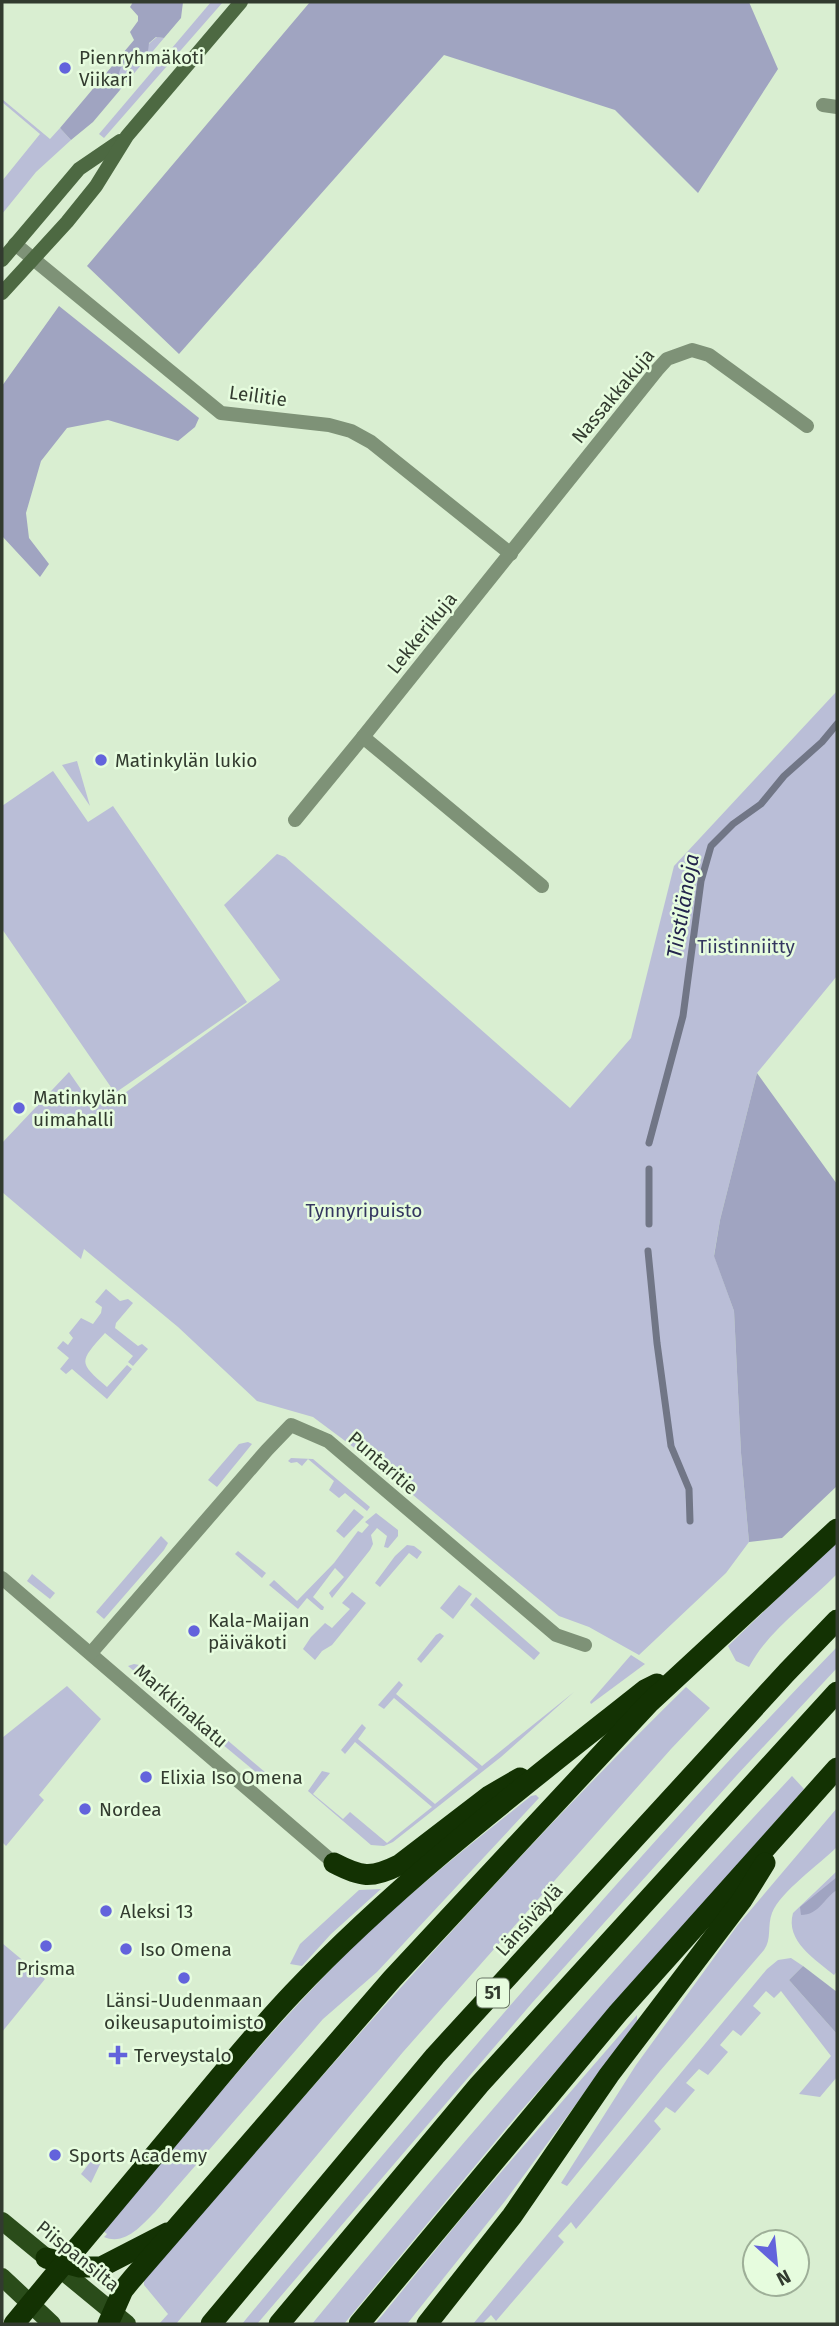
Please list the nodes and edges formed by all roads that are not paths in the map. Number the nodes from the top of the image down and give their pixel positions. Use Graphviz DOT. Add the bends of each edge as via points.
graph roads {
  1 [pos="241,2"];
  2 [pos="127,136"];
  3 [pos="15,244"];
  4 [pos="2,260"];
  5 [pos="34,260"];
  6 [pos="2,293"];
  7 [pos="807,426"];
  8 [pos="511,554"];
  9 [pos="363,737"];
  10 [pos="295,820"];
  11 [pos="542,886"];
  12 [pos="837,1529"];
  13 [pos="2,1578"];
  14 [pos="837,1620"];
  15 [pos="585,1645"];
  16 [pos="91,1653"];
  17 [pos="684,1671"];
  18 [pos="837,1692"];
  19 [pos="565,1754"];
  20 [pos="837,1768"];
  21 [pos="797,1814"];
  22 [pos="334,1863"];
  23 [pos="7,2226"];
  24 [pos="176,2230"];
  25 [pos="46,2258"];
  26 [pos="75,2273"];
  27 [pos="2,2277"];
  28 [pos="47,2319"];
  29 [pos="117,2319"];
  30 [pos="14,2324"];
  31 [pos="211,2324"];
  32 [pos="279,2324"];
  33 [pos="359,2324"];
  34 [pos="428,2324"];
  1 -- 2 [label="main road"];
  2 -- 3 [label="main road" via="79,169"];
  2 -- 5 [label="main road" via="96,186"];
  3 -- 4 [label="main road"];
  3 -- 5 [label="street, Leilitie"];
  5 -- 6 [label="main road"];
  5 -- 8 [label="street, Leilitie" via="221,413 351,431"];
  7 -- 8 [label="street, Nassakkakuja" via="709,355 692,350 677,354 657,370"];
  8 -- 9 [label="street, Lekkerikuja"];
  9 -- 10 [label="street, Lekkerikuja"];
  9 -- 11 [label="street"];
  12 -- 17 [label="highway"];
  13 -- 16 [label="street, Markkinakatu"];
  14 -- 31 [label="highway, Länsiväylä / 51" via="435,2056"];
  15 -- 16 [label="street, Puntaritie" via="556,1635 328,1441 291,1425"];
  16 -- 22 [label="street, Markkinakatu"];
  17 -- 19 [label="highway" via="645,1690"];
  17 -- 24 [label="highway" via="392,1979"];
  18 -- 32 [label="highway" via="479,2085"];
  19 -- 22 [label="highway" via="489,1796 388,1871 365,1876"];
  19 -- 30 [label="highway" via="352,1934 293,1993"];
  20 -- 21 [label="highway"];
  21 -- 33 [label="highway" via="618,2013"];
  21 -- 34 [label="highway" via="742,1900"];
  23 -- 25 [label="main road, Piispansilta"];
  24 -- 26 [label="highway" via="101,2267"];
  24 -- 29 [label="highway" via="123,2290"];
  25 -- 26 [label="highway"];
  26 -- 29 [label="main road, Piispansilta"];
  27 -- 28 [label="main road"];
}
